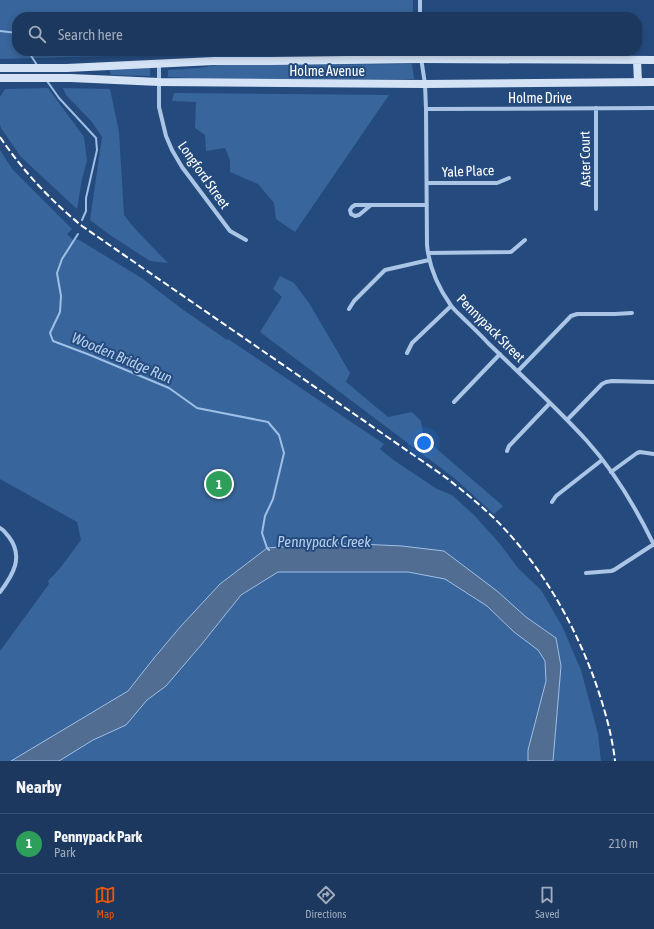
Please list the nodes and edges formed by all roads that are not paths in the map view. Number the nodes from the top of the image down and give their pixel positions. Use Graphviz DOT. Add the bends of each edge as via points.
graph roads {
  1 [pos="420,0"];
  2 [pos="420,12"];
  3 [pos="386,56"];
  4 [pos="421,56"];
  5 [pos="464,56"];
  6 [pos="638,60"];
  7 [pos="654,60"];
  8 [pos="159,64"];
  9 [pos="0,68"];
  10 [pos="0,78"];
  11 [pos="159,82"];
  12 [pos="638,82"];
  13 [pos="654,82"];
  14 [pos="425,84"];
  15 [pos="596,108"];
  16 [pos="654,108"];
  17 [pos="426,109"];
  18 [pos="509,178"];
  19 [pos="427,183"];
  20 [pos="371,205"];
  21 [pos="427,206"];
  22 [pos="596,209"];
  23 [pos="246,240"];
  24 [pos="525,240"];
  25 [pos="428,253"];
  26 [pos="429,260"];
  27 [pos="451,306"];
  28 [pos="349,309"];
  29 [pos="632,313"];
  30 [pos="407,354"];
  31 [pos="500,354"];
  32 [pos="518,371"];
  33 [pos="654,382"];
  34 [pos="454,402"];
  35 [pos="550,403"];
  36 [pos="567,420"];
  37 [pos="507,451"];
  38 [pos="654,454"];
  39 [pos="602,460"];
  40 [pos="611,472"];
  41 [pos="552,502"];
  42 [pos="0,528"];
  43 [pos="654,544"];
  44 [pos="586,573"];
  45 [pos="0,592"];
  1 -- 2 [label="street"];
  3 -- 8 [label="main road, Holme Avenue"];
  4 -- 14 [label="street, Pennypack Street"];
  5 -- 6 [label="main road, Holme Avenue"];
  6 -- 7 [label="main road, Holme Avenue"];
  6 -- 12 [label="main road"];
  8 -- 9 [label="main road, Holme Avenue"];
  8 -- 11 [label="street, Longford Street"];
  10 -- 11 [label="main road, Holme Avenue"];
  11 -- 14 [label="main road, Holme Avenue"];
  11 -- 23 [label="street, Longford Street" via="159,108 172,150 230,231"];
  12 -- 13 [label="main road, Holme Avenue"];
  12 -- 14 [label="main road, Holme Avenue"];
  14 -- 17 [label="street, Pennypack Street"];
  15 -- 16 [label="street, Holme Drive"];
  15 -- 17 [label="street, Holme Drive"];
  15 -- 22 [label="street, Aster Court"];
  17 -- 19 [label="street, Pennypack Street"];
  18 -- 19 [label="street, Yale Place" via="497,183"];
  19 -- 21 [label="street, Pennypack Street"];
  20 -- 20 [label="street" via="359,215 351,214 352,207"];
  20 -- 21 [label="street"];
  21 -- 25 [label="street, Pennypack Street"];
  24 -- 25 [label="street" via="511,252"];
  25 -- 26 [label="street, Pennypack Street"];
  26 -- 27 [label="street, Pennypack Street" via="442,292"];
  26 -- 28 [label="street" via="385,270"];
  27 -- 30 [label="street" via="412,343"];
  27 -- 31 [label="street, Pennypack Street"];
  29 -- 32 [label="street" via="571,316"];
  31 -- 32 [label="street, Pennypack Street"];
  31 -- 34 [label="street"];
  32 -- 35 [label="street, Pennypack Street"];
  33 -- 36 [label="street" via="606,382"];
  35 -- 36 [label="street, Pennypack Street"];
  35 -- 37 [label="street"];
  36 -- 39 [label="street, Pennypack Street"];
  38 -- 40 [label="street" via="636,453"];
  39 -- 40 [label="street, Pennypack Street"];
  39 -- 41 [label="street" via="556,496"];
  40 -- 43 [label="street, Pennypack Street"];
  42 -- 45 [label="street" via="12,541 16,553 11,578"];
  43 -- 44 [label="street" via="614,570"];
}
